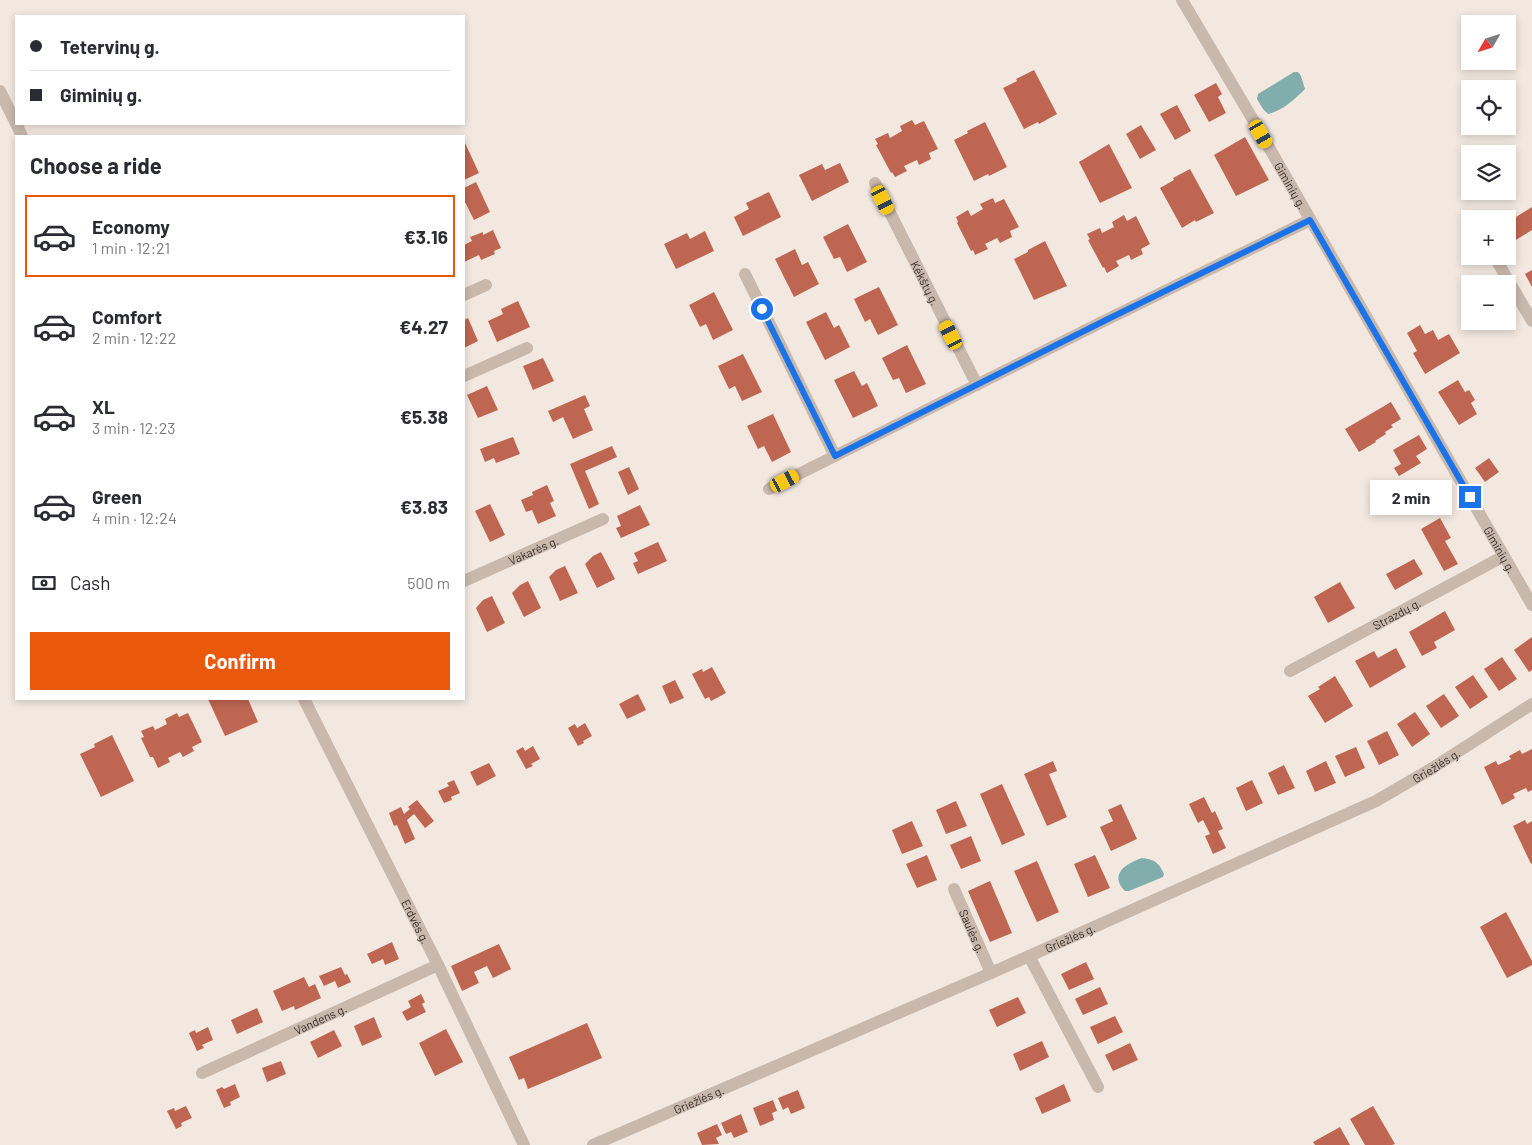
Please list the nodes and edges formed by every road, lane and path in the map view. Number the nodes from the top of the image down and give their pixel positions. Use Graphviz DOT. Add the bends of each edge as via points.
graph roads {
  1 [pos="1182,0"];
  2 [pos="0,92"];
  3 [pos="15,122"];
  4 [pos="875,183"];
  5 [pos="1310,220"];
  6 [pos="1499,265"];
  7 [pos="745,274"];
  8 [pos="486,285"];
  9 [pos="465,295"];
  10 [pos="1532,321"];
  11 [pos="527,348"];
  12 [pos="465,376"];
  13 [pos="977,385"];
  14 [pos="835,456"];
  15 [pos="769,489"];
  16 [pos="603,519"];
  17 [pos="1504,556"];
  18 [pos="465,581"];
  19 [pos="1532,605"];
  20 [pos="1290,671"];
  21 [pos="305,700"];
  22 [pos="1532,704"];
  23 [pos="954,889"];
  24 [pos="1029,956"];
  25 [pos="438,965"];
  26 [pos="991,973"];
  27 [pos="202,1072"];
  28 [pos="1098,1087"];
  29 [pos="524,1145"];
  30 [pos="593,1145"];
  1 -- 5 [label="street, Giminių g."];
  2 -- 3 [label="street"];
  4 -- 13 [label="street, Kėkštų g."];
  5 -- 13 [label="street"];
  5 -- 17 [label="street, Giminių g."];
  6 -- 10 [label="street"];
  7 -- 14 [label="street"];
  8 -- 9 [label="street"];
  11 -- 12 [label="street"];
  13 -- 14 [label="street"];
  14 -- 15 [label="street"];
  16 -- 18 [label="street, Vakarės g."];
  17 -- 19 [label="street, Giminių g."];
  17 -- 20 [label="street, Strazdų g."];
  21 -- 25 [label="street, Erdvės g."];
  22 -- 24 [label="street, Griežlės g." via="1376,801"];
  23 -- 26 [label="street, Saulės g."];
  24 -- 26 [label="street, Griežlės g."];
  24 -- 28 [label="street"];
  25 -- 27 [label="street, Vandens g."];
  25 -- 29 [label="street, Erdvės g."];
  26 -- 30 [label="street, Griežlės g."];
}
